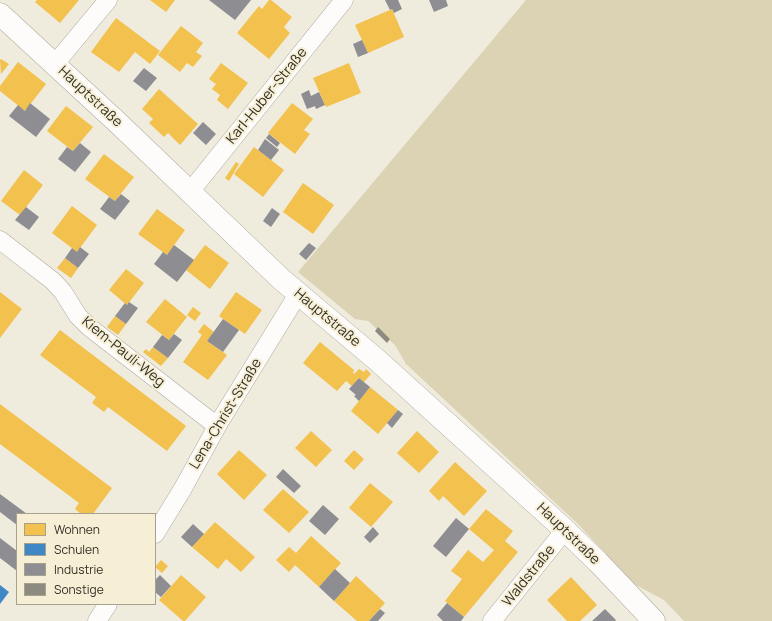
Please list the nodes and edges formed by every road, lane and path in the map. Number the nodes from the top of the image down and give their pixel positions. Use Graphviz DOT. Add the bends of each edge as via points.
graph roads {
  1 [pos="108,0"];
  2 [pos="344,0"];
  3 [pos="0,14"];
  4 [pos="54,65"];
  5 [pos="189,192"];
  6 [pos="0,240"];
  7 [pos="298,294"];
  8 [pos="217,426"];
  9 [pos="565,530"];
  10 [pos="156,532"];
  11 [pos="107,605"];
  12 [pos="97,621"];
  13 [pos="492,621"];
  14 [pos="654,621"];
  1 -- 4 [label="street"];
  2 -- 5 [label="street, Karl-Huber-Straße"];
  3 -- 4 [label="street, Hauptstraße"];
  4 -- 5 [label="street, Hauptstraße"];
  5 -- 7 [label="street, Hauptstraße"];
  6 -- 8 [label="street, Kiem-Pauli-Weg" via="53,281 78,316 90,327"];
  7 -- 8 [label="street, Lena-Christ-Straße"];
  7 -- 9 [label="street, Hauptstraße" via="377,360"];
  8 -- 10 [label="street, Lena-Christ-Straße"];
  9 -- 13 [label="street, Waldstraße"];
  9 -- 14 [label="street, Hauptstraße"];
  11 -- 12 [label="street"];
}
